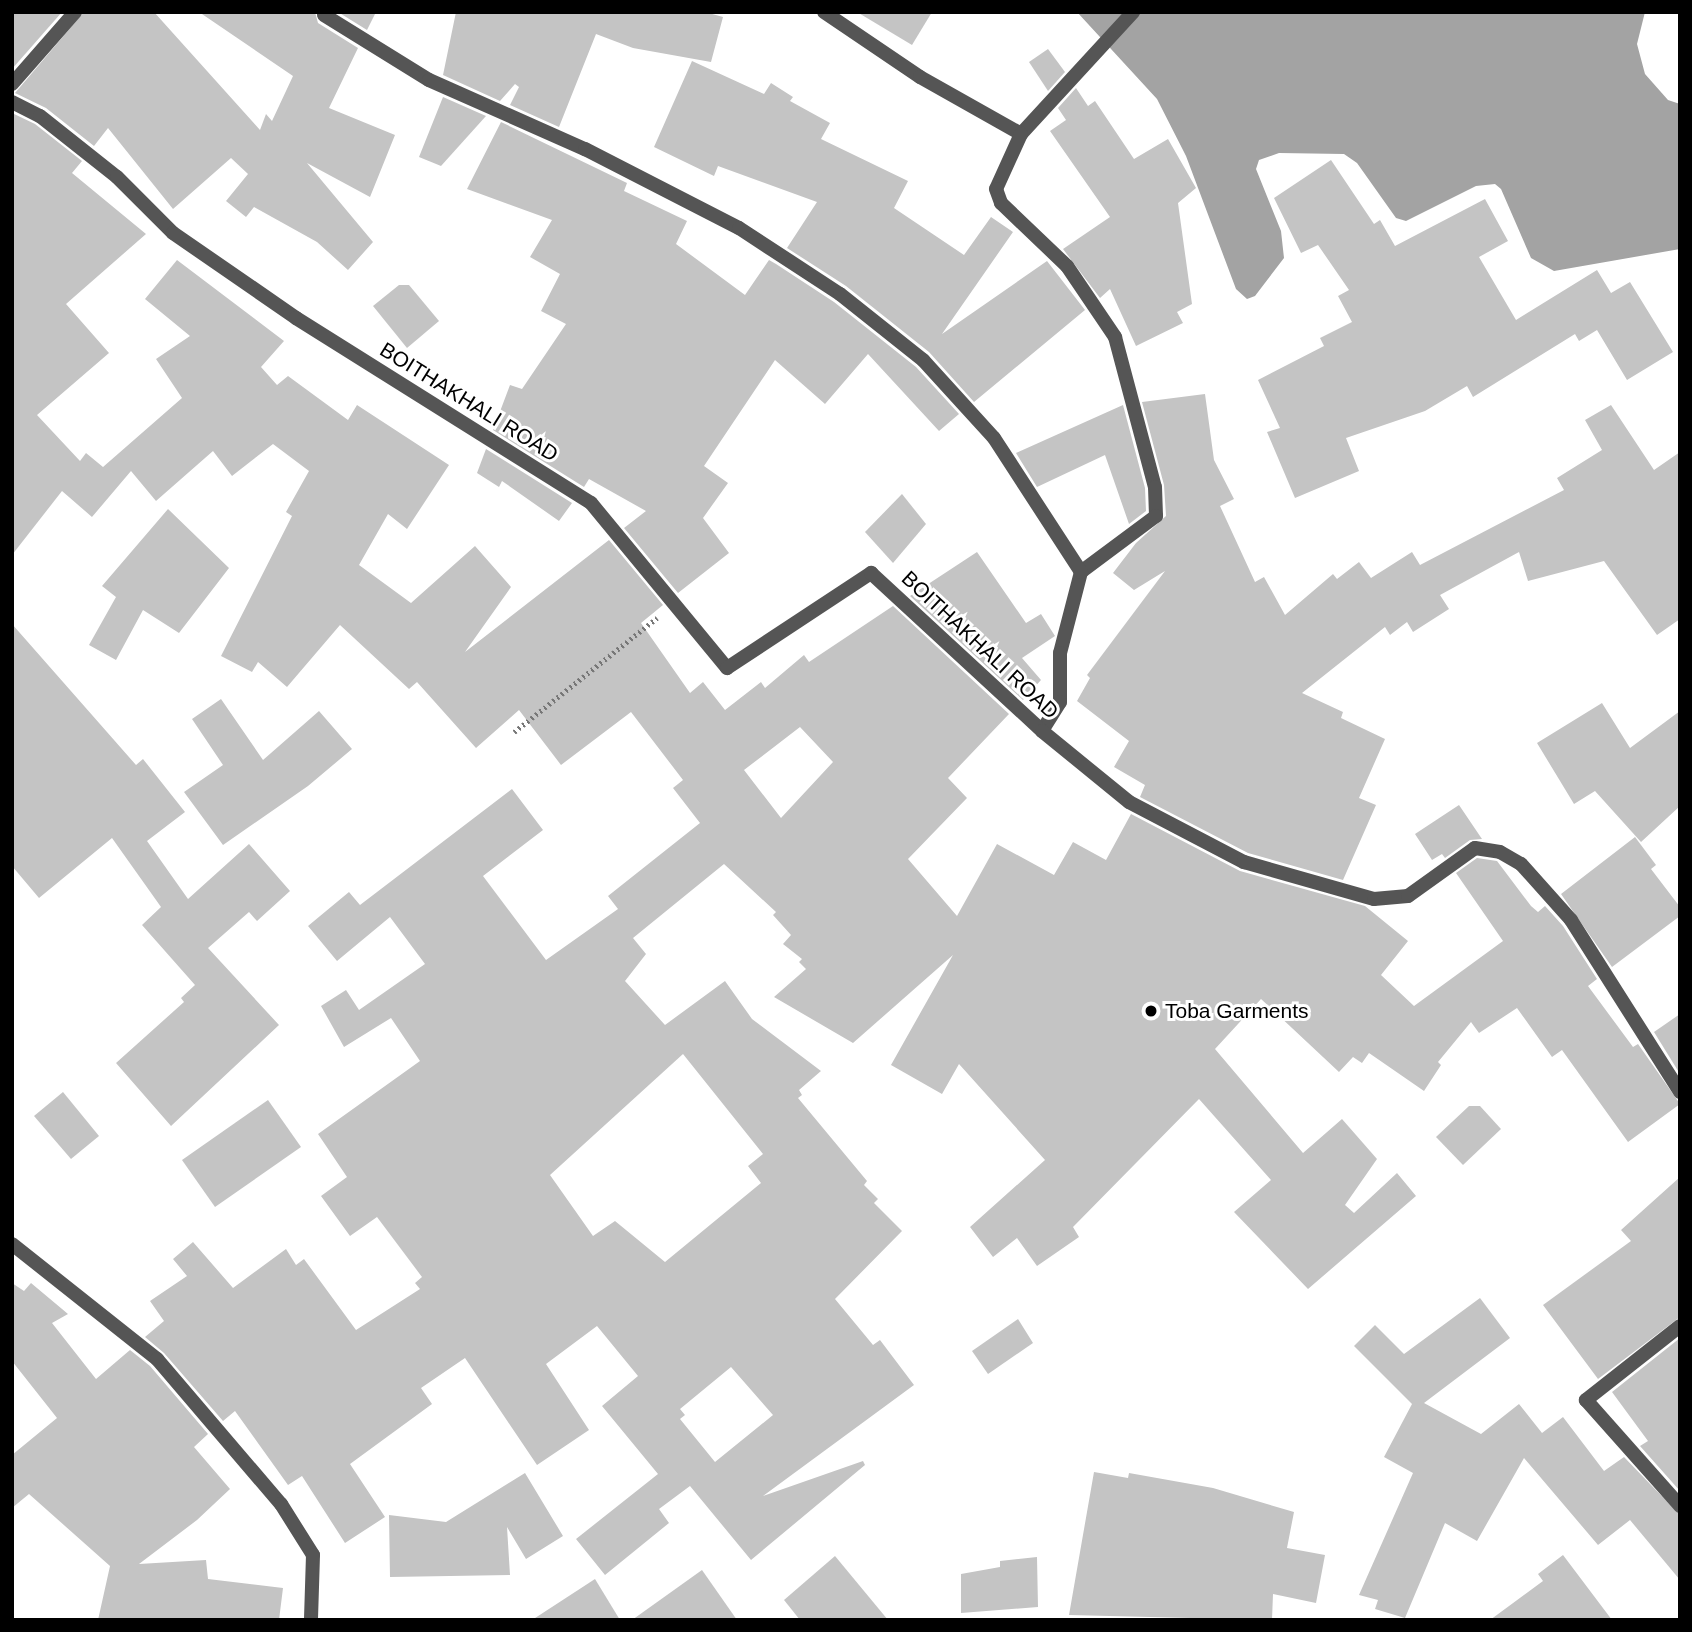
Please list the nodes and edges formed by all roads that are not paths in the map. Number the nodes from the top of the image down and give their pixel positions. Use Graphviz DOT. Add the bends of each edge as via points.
graph roads {
  1 [pos="75,12"];
  2 [pos="824,12"];
  3 [pos="1133,12"];
  4 [pos="324,15"];
  5 [pos="12,84"];
  6 [pos="12,102"];
  7 [pos="1021,134"];
  8 [pos="1081,572"];
  9 [pos="1042,731"];
  10 [pos="1680,1093"];
  11 [pos="12,1244"];
  12 [pos="1680,1326"];
  13 [pos="1680,1506"];
  14 [pos="311,1620"];
  1 -- 5 [label="street"];
  2 -- 7 [label="street" via="920,77"];
  3 -- 7 [label="street"];
  4 -- 8 [label="street" via="429,80 585,149 739,228 840,294 923,360 994,438"];
  6 -- 9 [label="street, BOITHAKHALI ROAD" via="40,116 117,177 173,233 273,303 591,503 726,668 871,573"];
  7 -- 8 [label="street" via="996,189 1001,203 1068,266 1115,337 1155,487 1156,516"];
  8 -- 9 [label="street" via="1060,653 1060,702"];
  9 -- 10 [label="street, BOITHAKHALI ROAD" via="1129,802 1244,862 1374,899 1408,896 1475,848 1500,852 1521,864 1571,920"];
  11 -- 14 [label="street" via="157,1359 281,1504 313,1555"];
  12 -- 13 [label="street" via="1586,1400"];
}
